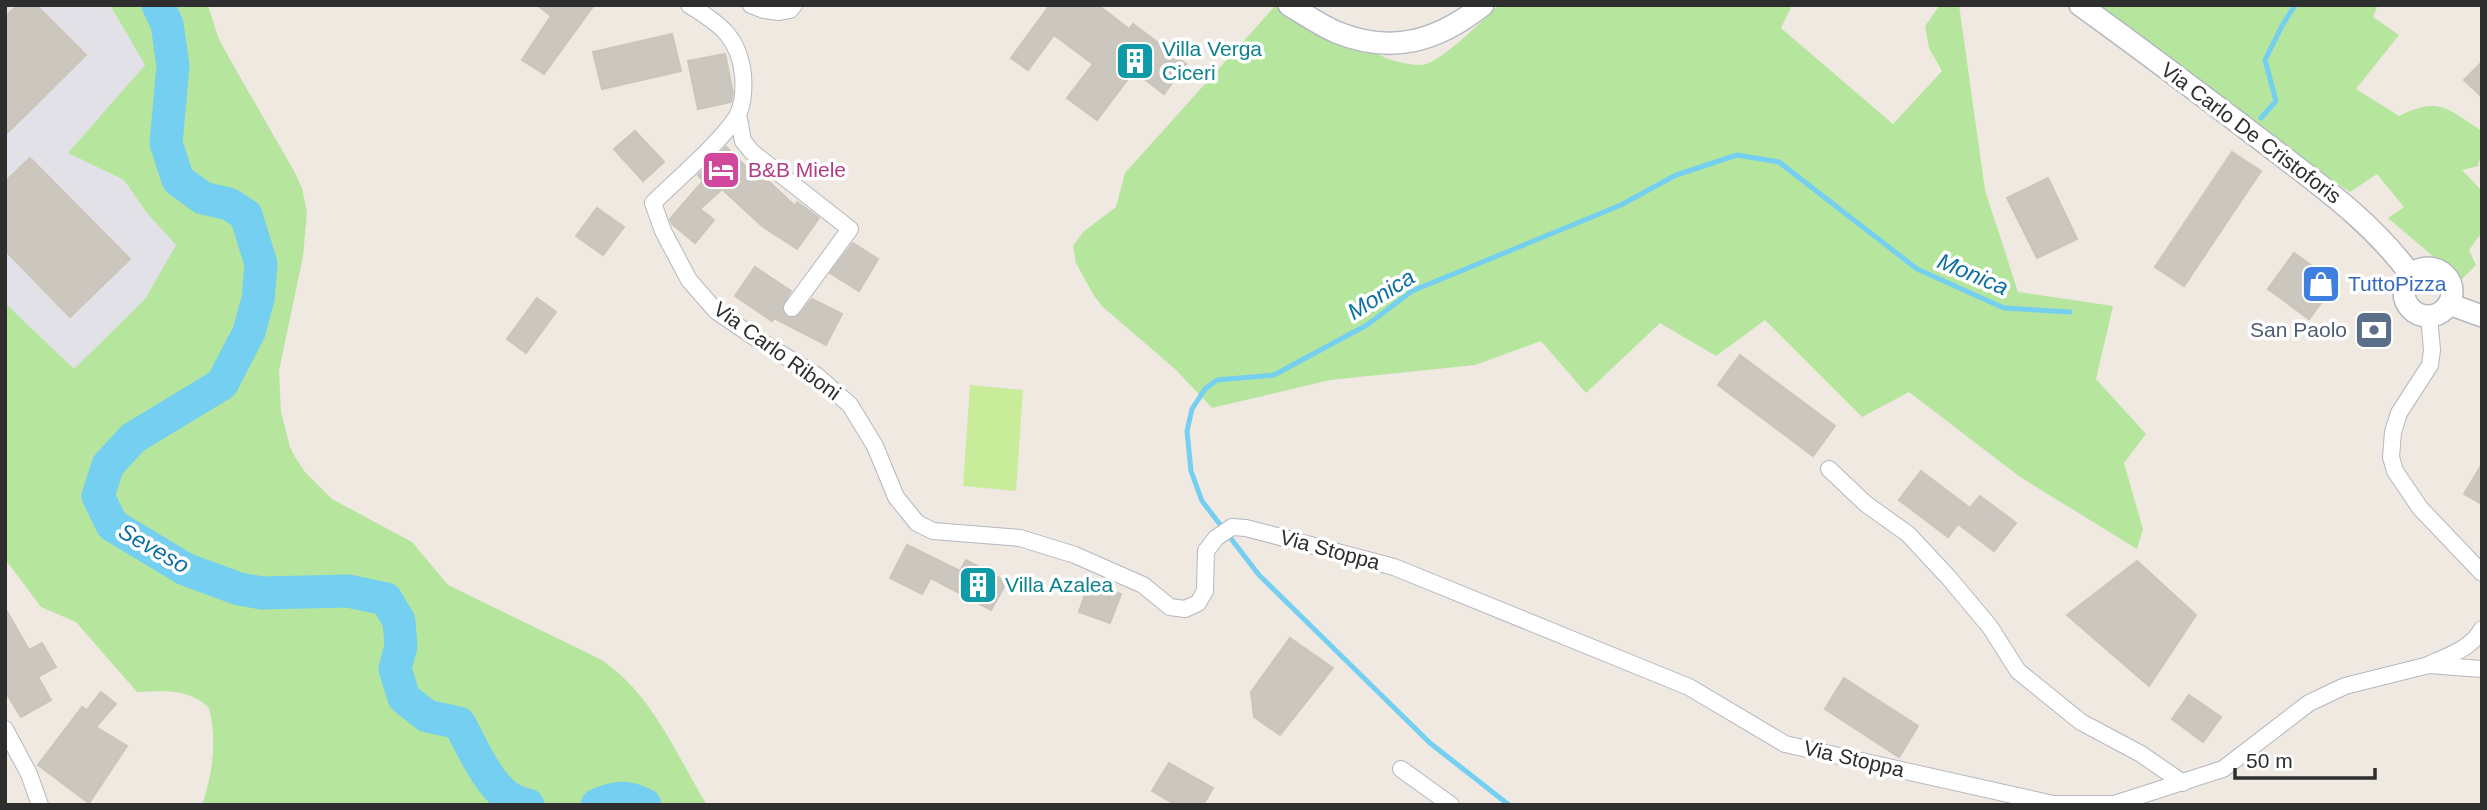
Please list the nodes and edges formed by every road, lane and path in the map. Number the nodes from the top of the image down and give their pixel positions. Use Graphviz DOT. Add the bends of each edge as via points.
graph roads {
  1 [pos="689,5"];
  2 [pos="751,5"];
  3 [pos="794,5"];
  4 [pos="1289,5"];
  5 [pos="1483,5"];
  6 [pos="2080,5"];
  7 [pos="738,114"];
  8 [pos="2411,275"];
  9 [pos="2449,304"];
  10 [pos="792,308"];
  11 [pos="2428,316"];
  12 [pos="2482,316"];
  13 [pos="1829,469"];
  14 [pos="1232,527"];
  15 [pos="2482,573"];
  16 [pos="2482,629"];
  17 [pos="2429,665"];
  18 [pos="2482,668"];
  19 [pos="5,729"];
  20 [pos="1401,769"];
  21 [pos="2183,783"];
  22 [pos="40,805"];
  23 [pos="1451,805"];
  1 -- 7 [label="street" via="721,26 738,51 744,94"];
  2 -- 3 [label="street" via="779,12"];
  4 -- 5 [label="main road" via="1337,32 1396,45 1431,37"];
  6 -- 8 [label="main road, Via Carlo De Cristoforis" via="2360,216"];
  7 -- 10 [label="street" via="743,141 752,152 849,229"];
  7 -- 14 [label="street, Via Carlo Riboni" via="722,136 653,203 663,231 689,280 716,311 816,375 850,405 875,446 895,497 917,523 933,531 1020,538 1075,555 1143,585 1170,607 1185,609 1198,603 1205,591 1206,551"];
  8 -- 9 [label="main road" via="2424,268 2440,270 2450,281"];
  8 -- 11 [label="main road" via="2404,287 2406,301 2415,312"];
  9 -- 11 [label="main road"];
  9 -- 12 [label="main road"];
  11 -- 15 [label="street" via="2430,365 2399,413 2391,457 2420,508"];
  13 -- 21 [label="street" via="1866,504 1908,534 1990,627 2018,671 2081,722"];
  14 -- 21 [label="street, Via Stoppa" via="1394,567 1689,687 1785,744 2053,804 2114,804"];
  16 -- 17 [label="street" via="2462,649"];
  17 -- 18 [label="street, Via Stoppa"];
  17 -- 21 [label="street, Via Stoppa" via="2345,686 2309,703 2223,769"];
  19 -- 22 [label="street"];
  20 -- 23 [label="street"];
}
